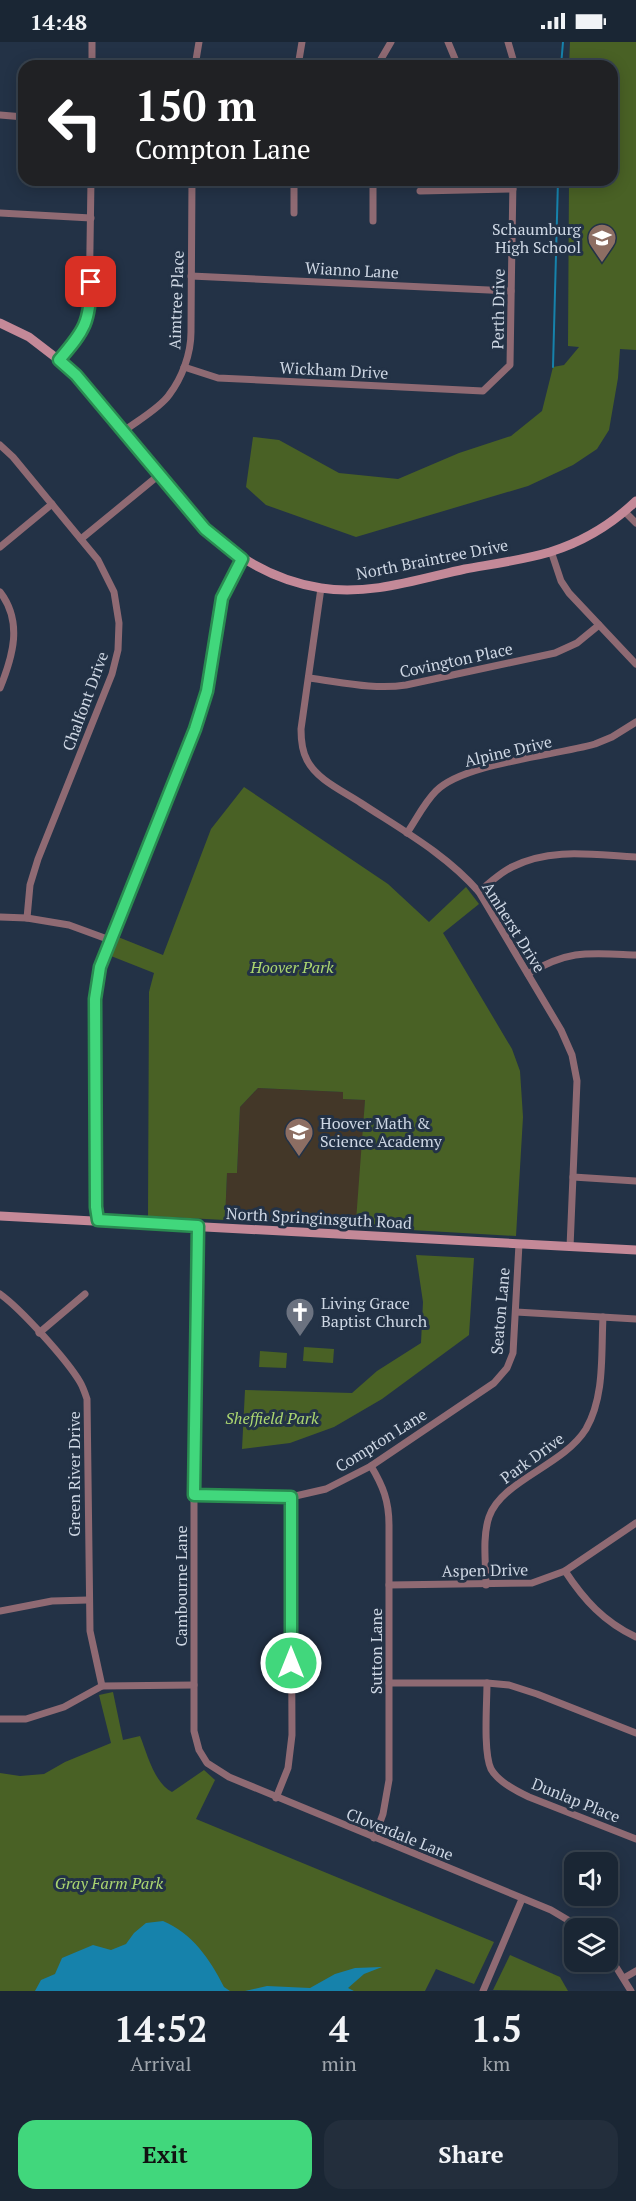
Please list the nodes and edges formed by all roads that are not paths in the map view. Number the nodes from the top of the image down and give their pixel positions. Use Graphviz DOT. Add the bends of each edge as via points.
graph roads {
  1 [pos="92,42"];
  2 [pos="199,42"];
  3 [pos="302,42"];
  4 [pos="391,42"];
  5 [pos="448,42"];
  6 [pos="508,42"];
  7 [pos="92,60"];
  8 [pos="196,60"];
  9 [pos="299,60"];
  10 [pos="380,60"];
  11 [pos="456,60"];
  12 [pos="513,60"];
  13 [pos="0,115"];
  14 [pos="18,116"];
  15 [pos="91,186"];
  16 [pos="192,186"];
  17 [pos="294,186"];
  18 [pos="373,186"];
  19 [pos="513,189"];
  20 [pos="420,191"];
  21 [pos="0,213"];
  22 [pos="294,213"];
  23 [pos="91,218"];
  24 [pos="373,220"];
  25 [pos="191,276"];
  26 [pos="512,291"];
  27 [pos="0,324"];
  28 [pos="59,360"];
  29 [pos="184,367"];
  30 [pos="483,391"];
  31 [pos="124,431"];
  32 [pos="0,445"];
  33 [pos="159,475"];
  34 [pos="636,501"];
  35 [pos="52,504"];
  36 [pos="625,512"];
  37 [pos="636,523"];
  38 [pos="81,539"];
  39 [pos="0,547"];
  40 [pos="551,551"];
  41 [pos="242,559"];
  42 [pos="321,588"];
  43 [pos="0,592"];
  44 [pos="599,625"];
  45 [pos="636,664"];
  46 [pos="309,678"];
  47 [pos="0,688"];
  48 [pos="636,722"];
  49 [pos="407,833"];
  50 [pos="636,857"];
  51 [pos="478,892"];
  52 [pos="0,917"];
  53 [pos="27,918"];
  54 [pos="110,940"];
  55 [pos="636,955"];
  56 [pos="528,974"];
  57 [pos="573,1177"];
  58 [pos="636,1181"];
  59 [pos="0,1216"];
  60 [pos="98,1220"];
  61 [pos="198,1226"];
  62 [pos="519,1244"];
  63 [pos="570,1247"];
  64 [pos="636,1250"];
  65 [pos="0,1294"];
  66 [pos="85,1294"];
  67 [pos="516,1312"];
  68 [pos="603,1317"];
  69 [pos="636,1319"];
  70 [pos="39,1333"];
  71 [pos="500,1378"];
  72 [pos="371,1466"];
  73 [pos="194,1495"];
  74 [pos="291,1497"];
  75 [pos="636,1523"];
  76 [pos="565,1571"];
  77 [pos="389,1585"];
  78 [pos="486,1585"];
  79 [pos="88,1600"];
  80 [pos="0,1611"];
  81 [pos="636,1637"];
  82 [pos="389,1683"];
  83 [pos="487,1683"];
  84 [pos="194,1685"];
  85 [pos="102,1686"];
  86 [pos="0,1719"];
  87 [pos="635,1730"];
  88 [pos="207,1763"];
  89 [pos="276,1798"];
  90 [pos="374,1838"];
  91 [pos="636,1839"];
  92 [pos="522,1899"];
  93 [pos="567,1918"];
  94 [pos="618,1969"];
  95 [pos="636,1971"];
  96 [pos="624,1978"];
  97 [pos="483,1991"];
  98 [pos="631,1991"];
  1 -- 7 [label="street"];
  2 -- 8 [label="street"];
  3 -- 9 [label="street"];
  4 -- 10 [label="street"];
  5 -- 11 [label="street"];
  6 -- 12 [label="street"];
  13 -- 14 [label="street"];
  15 -- 23 [label="street"];
  16 -- 25 [label="street, Aimtree Place"];
  17 -- 22 [label="street"];
  18 -- 24 [label="street"];
  19 -- 20 [label="street"];
  19 -- 26 [label="street, Perth Drive"];
  21 -- 23 [label="street"];
  23 -- 28 [label="street" via="89,312 82,332"];
  25 -- 26 [label="street, Wianno Lane"];
  25 -- 29 [label="street, Aimtree Place" via="191,342"];
  26 -- 30 [label="street, Perth Drive" via="510,365"];
  27 -- 28 [label="street, North Braintree Drive" via="29,337"];
  28 -- 31 [label="street, North Braintree Drive"];
  29 -- 30 [label="street, Wickham Drive" via="218,378"];
  29 -- 31 [label="street, Aimtree Place" via="169,397"];
  31 -- 33 [label="street, North Braintree Drive"];
  32 -- 35 [label="street, Chalfont Drive"];
  33 -- 38 [label="street"];
  33 -- 41 [label="street, North Braintree Drive" via="205,529"];
  34 -- 36 [label="street, North Braintree Drive"];
  35 -- 38 [label="street, Chalfont Drive"];
  35 -- 39 [label="street"];
  36 -- 37 [label="street"];
  36 -- 40 [label="street, North Braintree Drive" via="594,533"];
  38 -- 53 [label="street, Chalfont Drive" via="98,560 114,592 118,650 38,859 30,885"];
  40 -- 42 [label="street, North Braintree Drive" via="370,589"];
  40 -- 44 [label="street" via="561,581"];
  41 -- 42 [label="street, North Braintree Drive" via="274,575"];
  41 -- 54 [label="street" via="222,598 207,691 195,729"];
  42 -- 46 [label="street, Amherst Drive"];
  43 -- 47 [label="street" via="7,601 16,635"];
  44 -- 45 [label="street"];
  44 -- 46 [label="street, Covington Place" via="577,643 555,653 393,687"];
  46 -- 49 [label="street, Amherst Drive" via="301,729 307,760 324,779"];
  48 -- 49 [label="street, Alpine Drive" via="594,744 454,778 435,792"];
  49 -- 51 [label="street, Amherst Drive" via="446,860"];
  50 -- 51 [label="street" via="567,853 538,857 511,867"];
  51 -- 56 [label="street, Amherst Drive"];
  52 -- 53 [label="street"];
  53 -- 54 [label="street" via="69,925"];
  54 -- 60 [label="street" via="100,967 95,999"];
  55 -- 56 [label="street" via="575,954 553,960"];
  56 -- 57 [label="street, Amherst Drive" via="568,1043 575,1067"];
  57 -- 58 [label="street"];
  57 -- 63 [label="street, Amherst Drive"];
  59 -- 60 [label="street, North Springinsguth Road"];
  60 -- 61 [label="street, North Springinsguth Road"];
  61 -- 62 [label="street, North Springinsguth Road"];
  61 -- 73 [label="street, Cambourne Lane"];
  62 -- 63 [label="street, North Springinsguth Road"];
  62 -- 67 [label="street, Seaton Lane"];
  63 -- 64 [label="street, North Springinsguth Road"];
  65 -- 70 [label="street, Green River Drive"];
  66 -- 70 [label="street"];
  67 -- 68 [label="street"];
  67 -- 71 [label="street, Seaton Lane" via="513,1353"];
  68 -- 69 [label="street"];
  68 -- 78 [label="street, Park Drive" via="599,1390 590,1421 567,1451 508,1492 494,1508 487,1530"];
  70 -- 79 [label="street, Green River Drive" via="73,1372 87,1400"];
  71 -- 72 [label="street, Compton Lane"];
  72 -- 74 [label="street, Compton Lane" via="326,1489"];
  72 -- 77 [label="street, Sutton Lane" via="388,1505"];
  73 -- 74 [label="street, Compton Lane"];
  73 -- 84 [label="street, Cambourne Lane"];
  74 -- 89 [label="street" via="292,1735 288,1768"];
  75 -- 76 [label="street, Aspen Drive"];
  76 -- 78 [label="street, Aspen Drive" via="532,1583"];
  76 -- 81 [label="street" via="601,1616"];
  77 -- 78 [label="street, Aspen Drive"];
  77 -- 82 [label="street, Sutton Lane"];
  79 -- 80 [label="street" via="51,1601"];
  79 -- 85 [label="street, Green River Drive" via="91,1642"];
  82 -- 83 [label="street"];
  82 -- 90 [label="street, Sutton Lane" via="388,1795"];
  83 -- 87 [label="street" via="522,1688"];
  83 -- 91 [label="street, Dunlap Place" via="487,1751 492,1770 514,1790"];
  84 -- 85 [label="street"];
  84 -- 88 [label="street, Cambourne Lane" via="195,1739"];
  85 -- 86 [label="street" via="64,1707 26,1719"];
  88 -- 89 [label="street, Cloverdale Lane"];
  89 -- 90 [label="street, Cloverdale Lane"];
  90 -- 92 [label="street, Cloverdale Lane"];
  92 -- 93 [label="street, Cloverdale Lane"];
  92 -- 97 [label="street"];
  94 -- 96 [label="street"];
  95 -- 96 [label="street"];
  96 -- 98 [label="street"];
}
